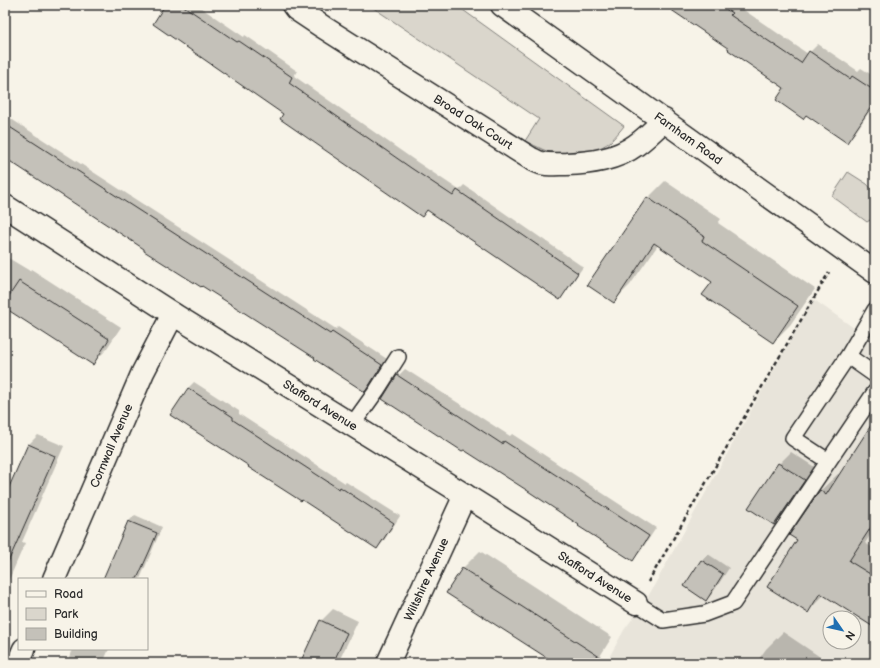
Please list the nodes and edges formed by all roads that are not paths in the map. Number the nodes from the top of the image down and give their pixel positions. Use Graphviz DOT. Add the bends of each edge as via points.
graph roads {
  1 [pos="293,5"];
  2 [pos="502,5"];
  3 [pos="664,120"];
  4 [pos="5,206"];
  5 [pos="875,272"];
  6 [pos="875,310"];
  7 [pos="173,314"];
  8 [pos="848,356"];
  9 [pos="398,357"];
  10 [pos="875,375"];
  11 [pos="875,392"];
  12 [pos="352,425"];
  13 [pos="828,461"];
  14 [pos="465,495"];
  15 [pos="54,578"];
  16 [pos="636,603"];
  17 [pos="24,650"];
  18 [pos="18,663"];
  19 [pos="388,663"];
  1 -- 3 [label="street, Broad Oak Court" via="323,27 541,163 584,164 605,160 635,146"];
  2 -- 3 [label="street, Farnham Road"];
  3 -- 5 [label="street, Farnham Road"];
  4 -- 7 [label="street, Stafford Avenue"];
  6 -- 8 [label="lane"];
  7 -- 12 [label="street, Stafford Avenue"];
  7 -- 15 [label="street, Cornwall Avenue" via="143,372"];
  8 -- 10 [label="lane"];
  8 -- 13 [label="lane" via="793,438"];
  9 -- 12 [label="lane"];
  11 -- 13 [label="lane"];
  12 -- 14 [label="street, Stafford Avenue"];
  13 -- 16 [label="lane" via="732,603 704,614 663,620"];
  14 -- 16 [label="street, Stafford Avenue"];
  14 -- 19 [label="street, Wiltshire Avenue"];
  17 -- 18 [label="street"];
}
